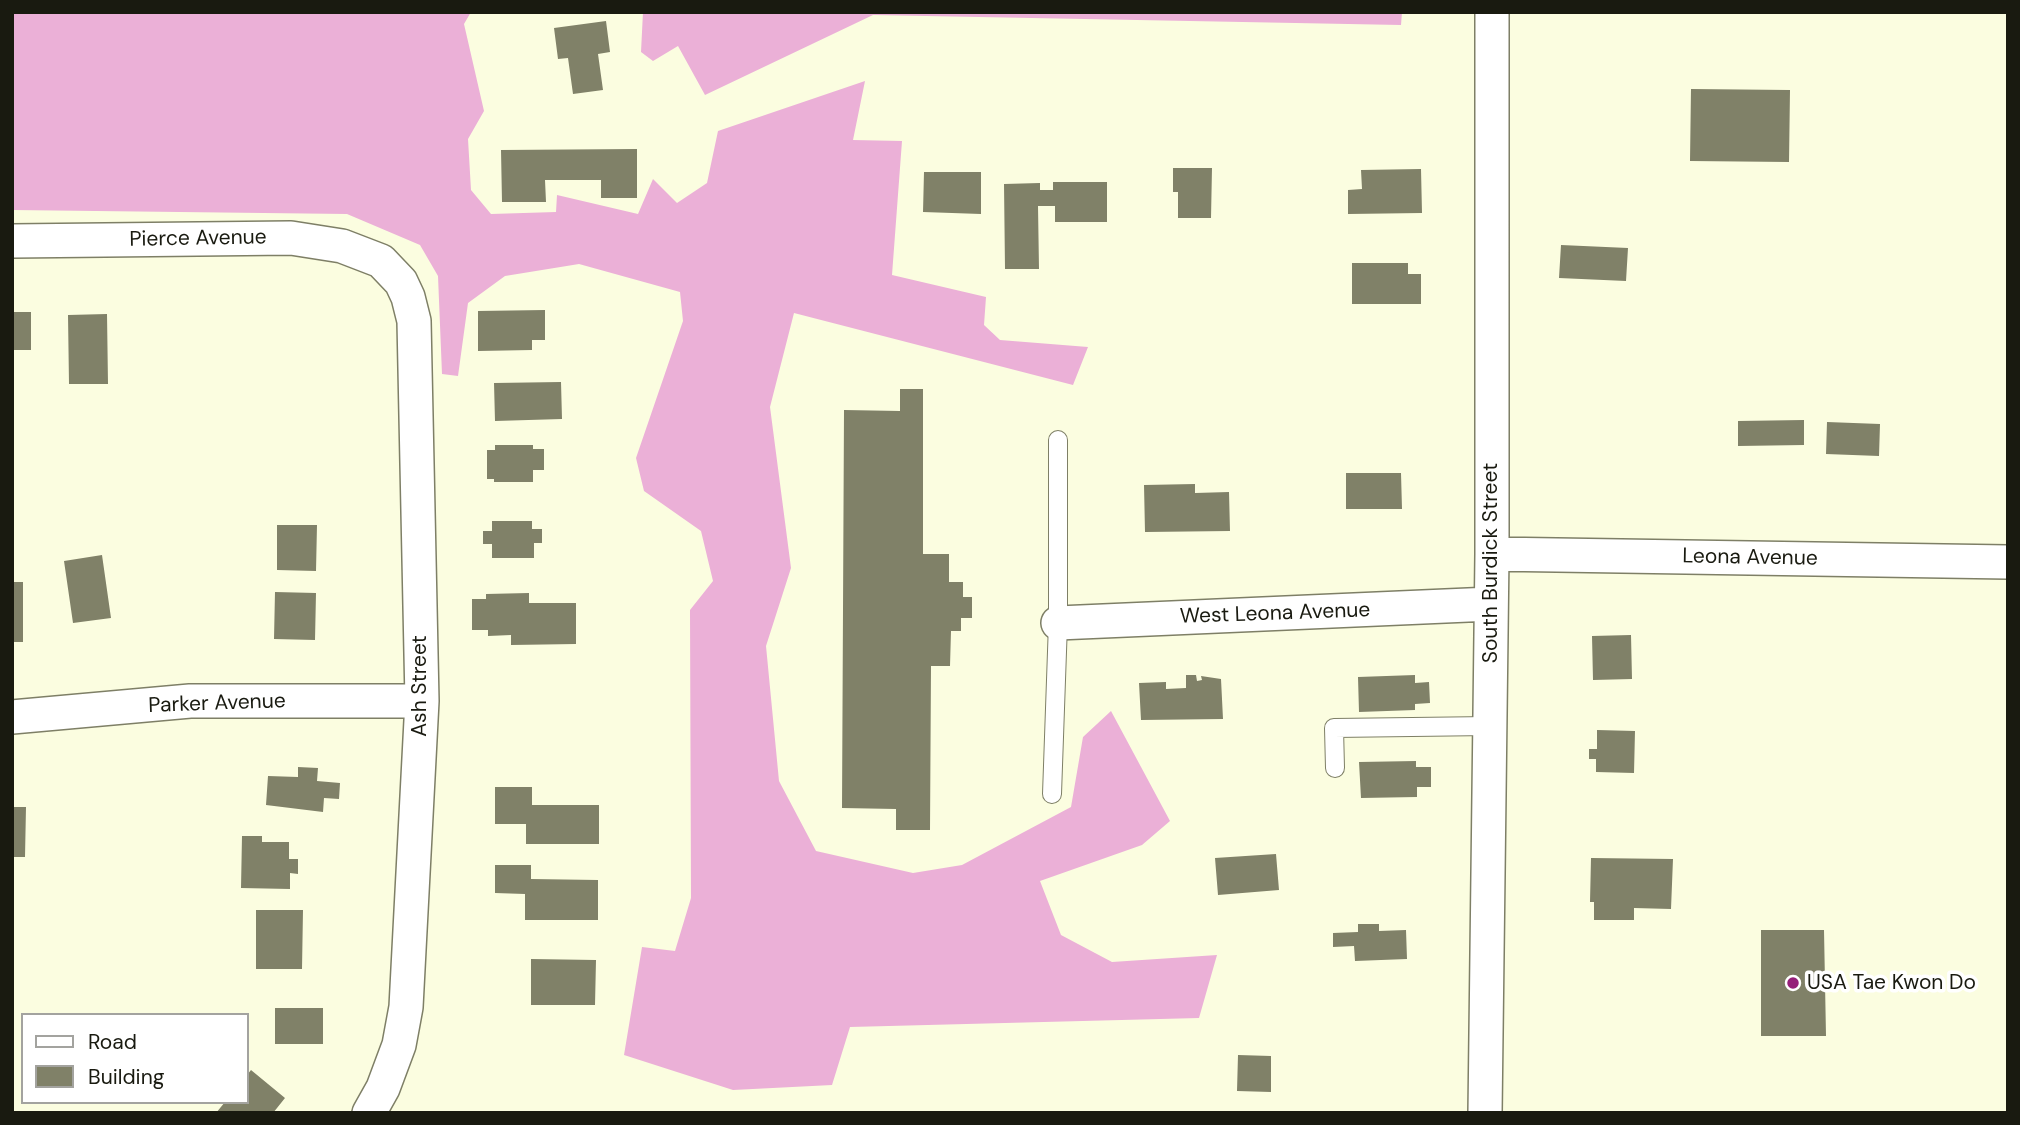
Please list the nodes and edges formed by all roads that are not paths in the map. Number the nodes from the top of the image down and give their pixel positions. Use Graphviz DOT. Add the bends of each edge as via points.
graph roads {
  1 [pos="1492,12"];
  2 [pos="12,241"];
  3 [pos="381,261"];
  4 [pos="1058,440"];
  5 [pos="1492,554"];
  6 [pos="2008,562"];
  7 [pos="1492,604"];
  8 [pos="1058,623"];
  9 [pos="422,701"];
  10 [pos="12,717"];
  11 [pos="1490,726"];
  12 [pos="1335,768"];
  13 [pos="1052,794"];
  14 [pos="369,1113"];
  15 [pos="1485,1113"];
  1 -- 5 [label="street, South Burdick Street"];
  2 -- 3 [label="street, Pierce Avenue" via="291,238 342,246"];
  3 -- 9 [label="street, Ash Street" via="401,282 414,321"];
  4 -- 8 [label="lane"];
  5 -- 6 [label="street, Leona Avenue"];
  5 -- 7 [label="street, South Burdick Street"];
  7 -- 8 [label="street, West Leona Avenue"];
  7 -- 11 [label="street, South Burdick Street"];
  8 -- 13 [label="lane"];
  9 -- 10 [label="street, Parker Avenue" via="190,701"];
  9 -- 14 [label="street, Ash Street" via="405,1007 395,1056"];
  11 -- 12 [label="lane" via="1334,728"];
  11 -- 15 [label="street, South Burdick Street"];
}
